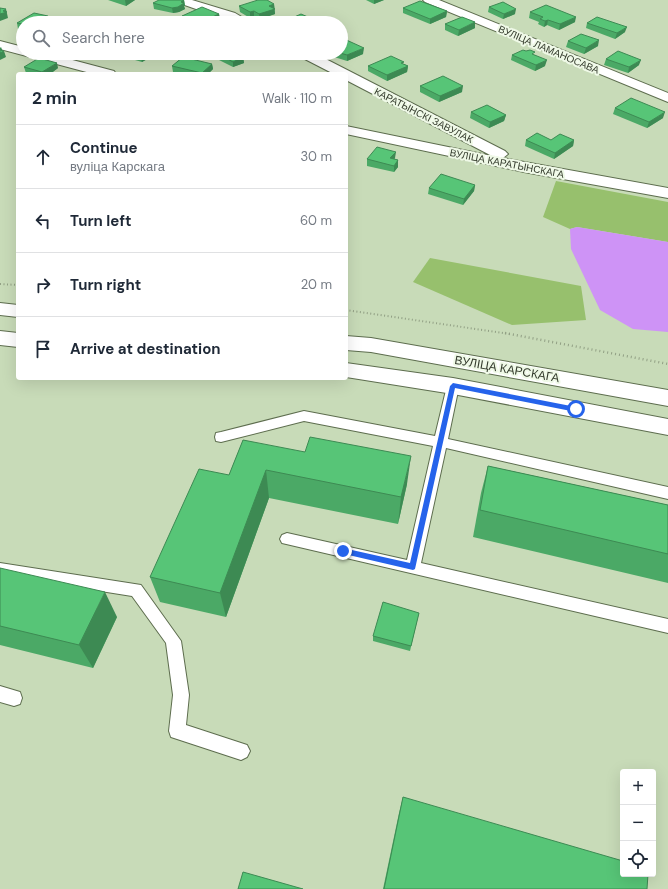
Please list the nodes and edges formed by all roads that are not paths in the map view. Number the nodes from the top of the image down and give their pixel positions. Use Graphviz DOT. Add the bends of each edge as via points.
graph roads {
  1 [pos="180,0"];
  2 [pos="430,0"];
  3 [pos="231,16"];
  4 [pos="0,45"];
  5 [pos="16,49"];
  6 [pos="57,60"];
  7 [pos="318,60"];
  8 [pos="102,72"];
  9 [pos="341,72"];
  10 [pos="348,76"];
  11 [pos="668,98"];
  12 [pos="348,130"];
  13 [pos="524,167"];
  14 [pos="668,193"];
  15 [pos="0,309"];
  16 [pos="16,311"];
  17 [pos="0,338"];
  18 [pos="16,340"];
  19 [pos="348,343"];
  20 [pos="348,370"];
  21 [pos="453,386"];
  22 [pos="668,398"];
  23 [pos="668,427"];
  24 [pos="221,437"];
  25 [pos="440,442"];
  26 [pos="668,493"];
  27 [pos="287,538"];
  28 [pos="413,567"];
  29 [pos="0,569"];
  30 [pos="668,626"];
  31 [pos="241,751"];
  1 -- 3 [label="street"];
  2 -- 11 [label="street, ВУЛІЦА ЛАМАНОСАВА"];
  4 -- 5 [label="street"];
  6 -- 8 [label="street"];
  7 -- 9 [label="street, КАРАТЫНСКІ ЗАВУЛАК"];
  10 -- 13 [label="street, КАРАТЫНСКІ ЗАВУЛАК"];
  12 -- 13 [label="street, ВУЛІЦА КАРАТЫНСКАГА"];
  13 -- 14 [label="street, ВУЛІЦА КАРАТЫНСКАГА"];
  15 -- 16 [label="street"];
  17 -- 18 [label="street"];
  19 -- 22 [label="street, ВУЛІЦА КАРСКАГА" via="402,350"];
  20 -- 21 [label="street"];
  21 -- 23 [label="street"];
  21 -- 25 [label="lane"];
  24 -- 25 [label="lane" via="304,416"];
  25 -- 26 [label="lane"];
  25 -- 28 [label="lane"];
  27 -- 28 [label="lane"];
  28 -- 30 [label="lane"];
  29 -- 31 [label="lane" via="136,590 173,641 181,695 177,731"];
}
